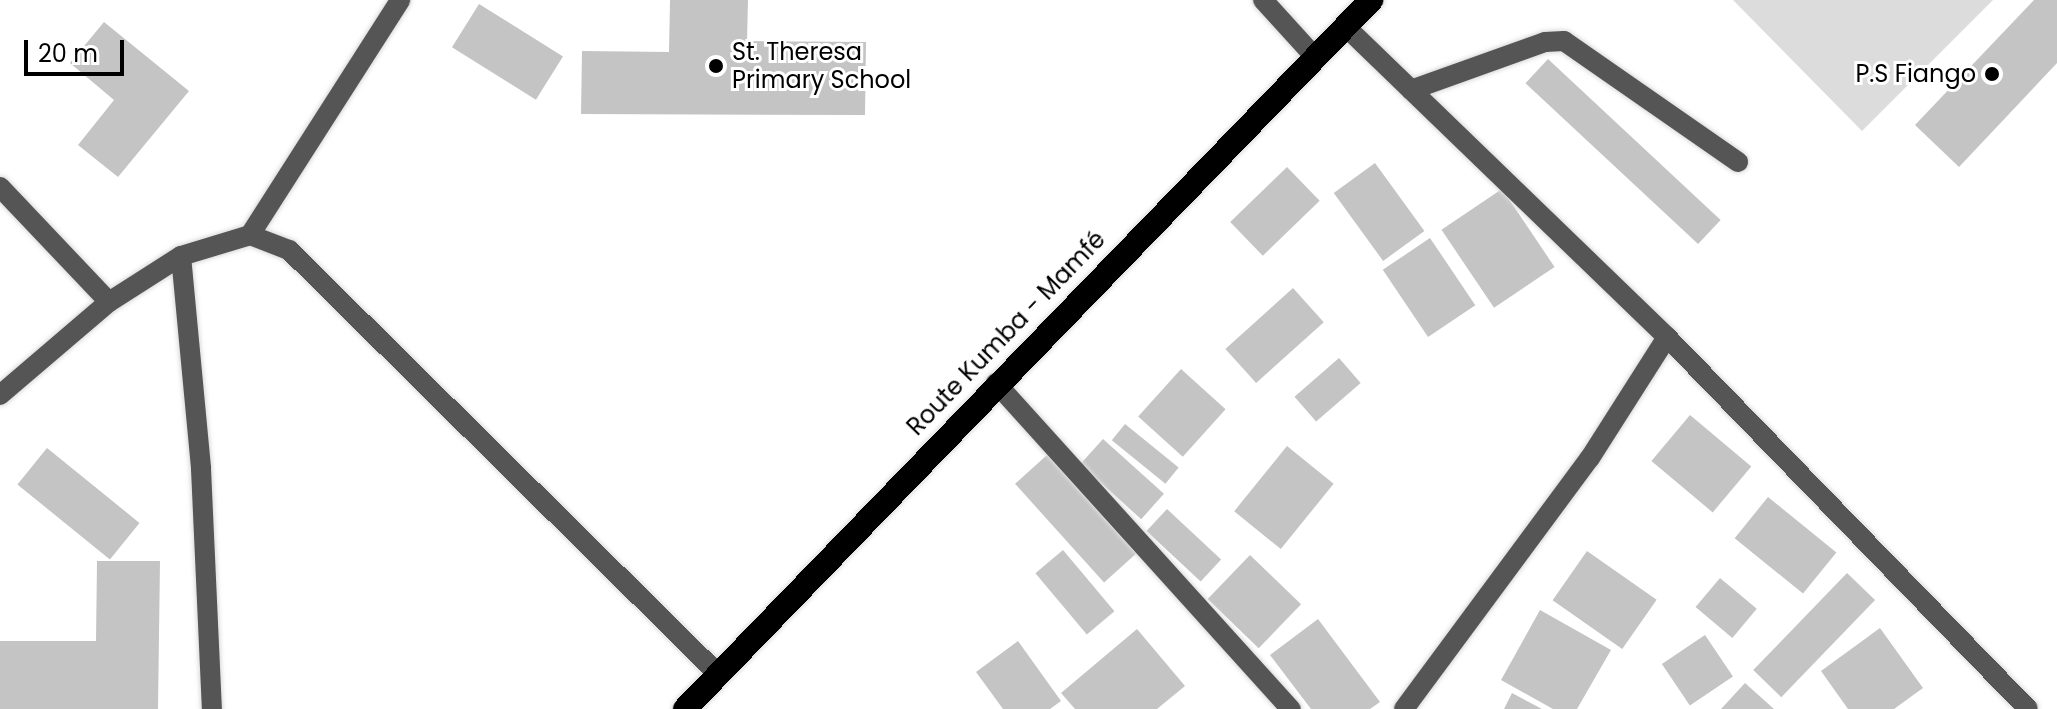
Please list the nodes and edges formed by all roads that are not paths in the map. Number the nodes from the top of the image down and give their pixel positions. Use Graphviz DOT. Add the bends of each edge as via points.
graph roads {
  1 [pos="400,0"];
  2 [pos="1263,0"];
  3 [pos="1371,0"];
  4 [pos="1345,26"];
  5 [pos="1313,55"];
  6 [pos="1411,90"];
  7 [pos="1738,162"];
  8 [pos="0,187"];
  9 [pos="250,235"];
  10 [pos="181,256"];
  11 [pos="109,302"];
  12 [pos="1667,337"];
  13 [pos="996,383"];
  14 [pos="0,395"];
  15 [pos="718,674"];
  16 [pos="212,709"];
  17 [pos="685,709"];
  18 [pos="1291,709"];
  19 [pos="1404,709"];
  20 [pos="2028,709"];
  1 -- 9 [label="street"];
  2 -- 5 [label="street"];
  3 -- 4 [label="highway, Route Kumba - Mamfé"];
  4 -- 5 [label="highway, Route Kumba - Mamfé"];
  4 -- 6 [label="street"];
  5 -- 13 [label="highway, Route Kumba - Mamfé"];
  6 -- 7 [label="street" via="1545,42 1564,41"];
  6 -- 12 [label="street"];
  8 -- 11 [label="street"];
  9 -- 10 [label="street"];
  9 -- 15 [label="street" via="289,250"];
  10 -- 11 [label="street"];
  10 -- 16 [label="street" via="201,469"];
  11 -- 14 [label="street"];
  12 -- 19 [label="street" via="1590,458"];
  12 -- 20 [label="street"];
  13 -- 15 [label="highway, Route Kumba - Mamfé"];
  13 -- 18 [label="street"];
  15 -- 17 [label="highway, Route Kumba - Mamfé"];
}
